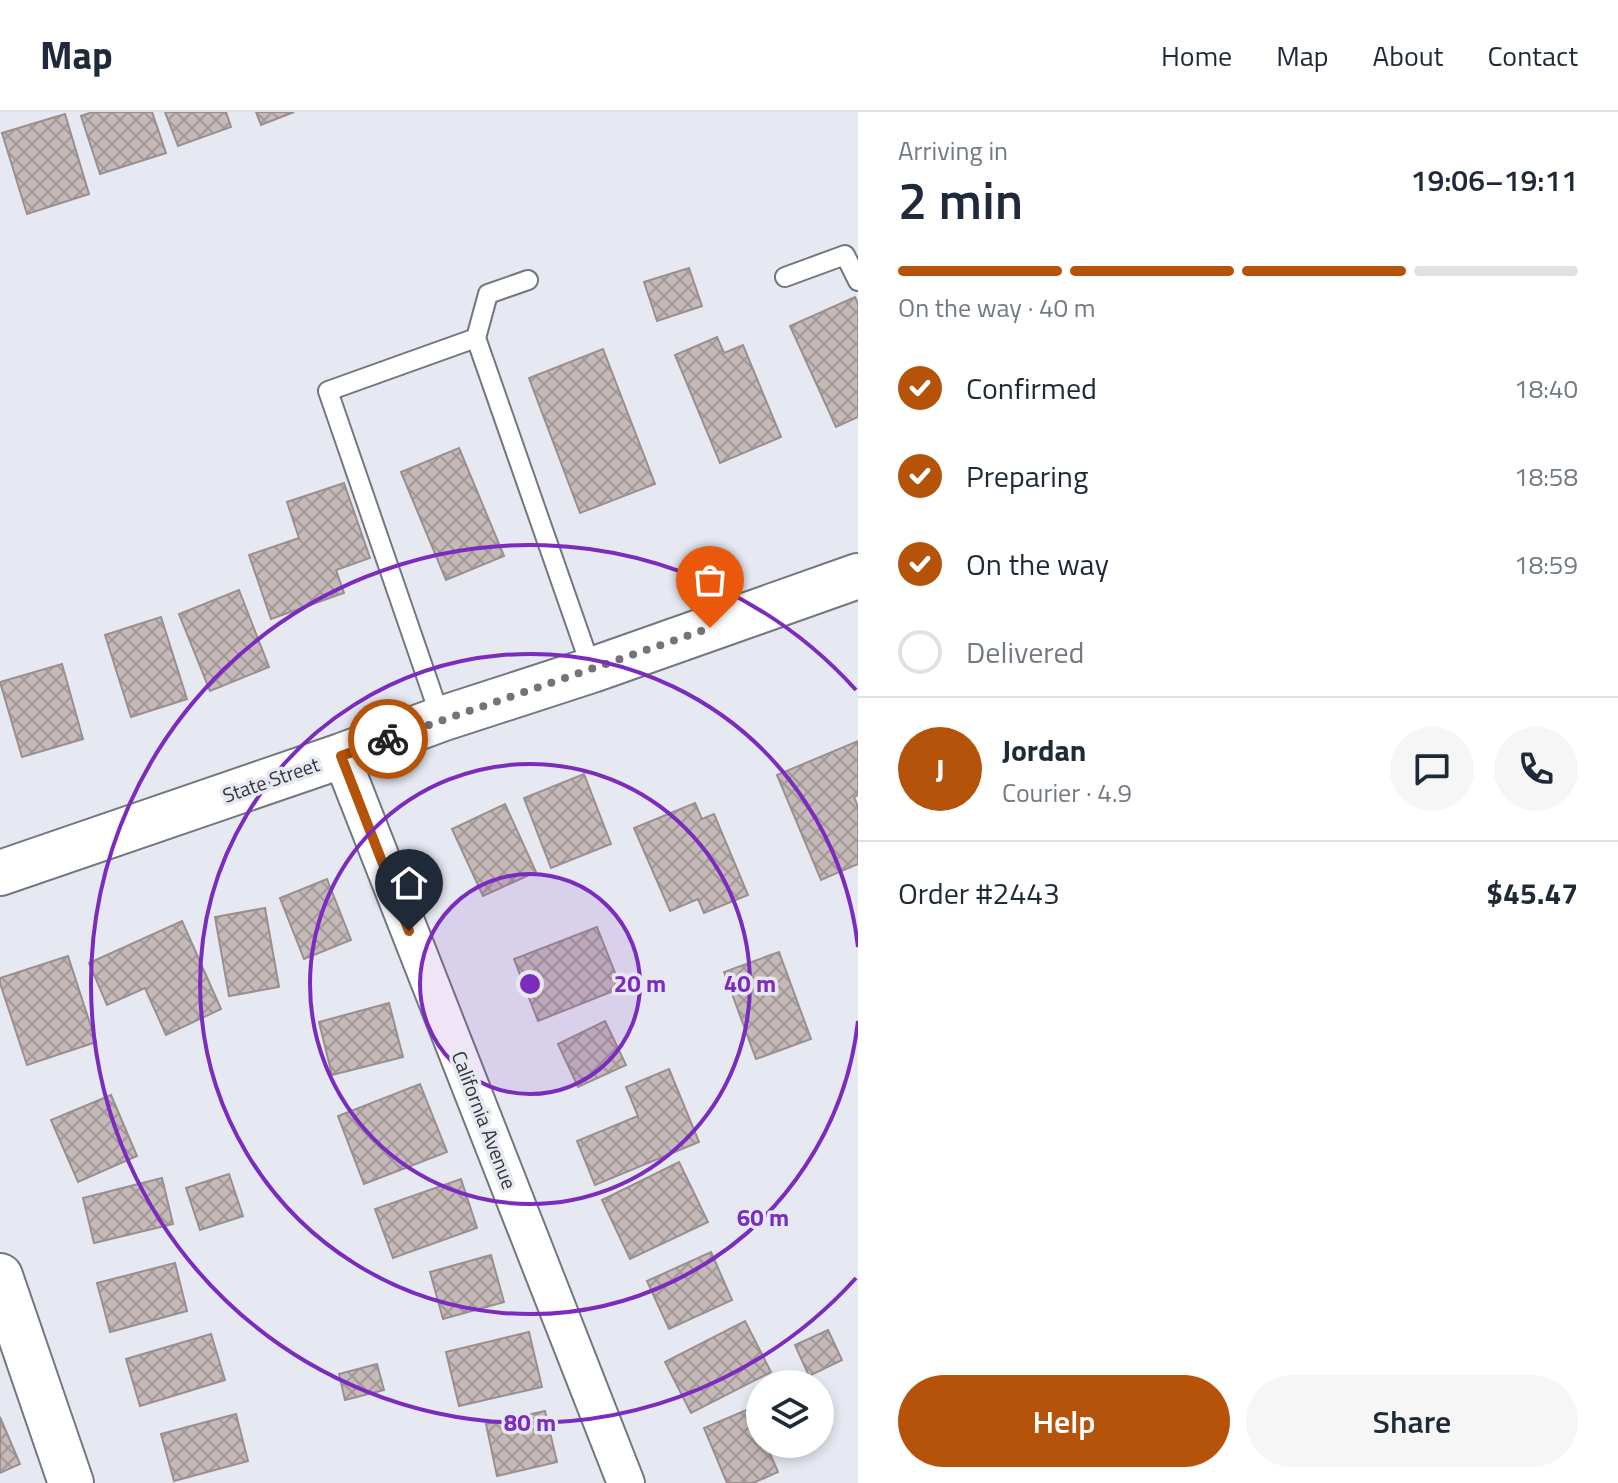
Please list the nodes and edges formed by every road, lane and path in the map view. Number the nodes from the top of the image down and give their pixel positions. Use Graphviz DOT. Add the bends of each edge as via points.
graph roads {
  1 [pos="785,277"];
  2 [pos="528,280"];
  3 [pos="858,281"];
  4 [pos="476,338"];
  5 [pos="858,576"];
  6 [pos="592,670"];
  7 [pos="441,719"];
  8 [pos="341,756"];
  9 [pos="0,873"];
  10 [pos="0,1276"];
  11 [pos="71,1483"];
  12 [pos="626,1483"];
  1 -- 3 [label="lane" via="845,255"];
  2 -- 4 [label="lane" via="488,294"];
  4 -- 6 [label="lane"];
  4 -- 7 [label="lane" via="328,391"];
  5 -- 6 [label="main road, State Street"];
  6 -- 7 [label="main road, State Street"];
  7 -- 8 [label="main road, State Street"];
  8 -- 9 [label="main road, State Street"];
  8 -- 12 [label="street, California Avenue"];
  10 -- 11 [label="main road"];
}
